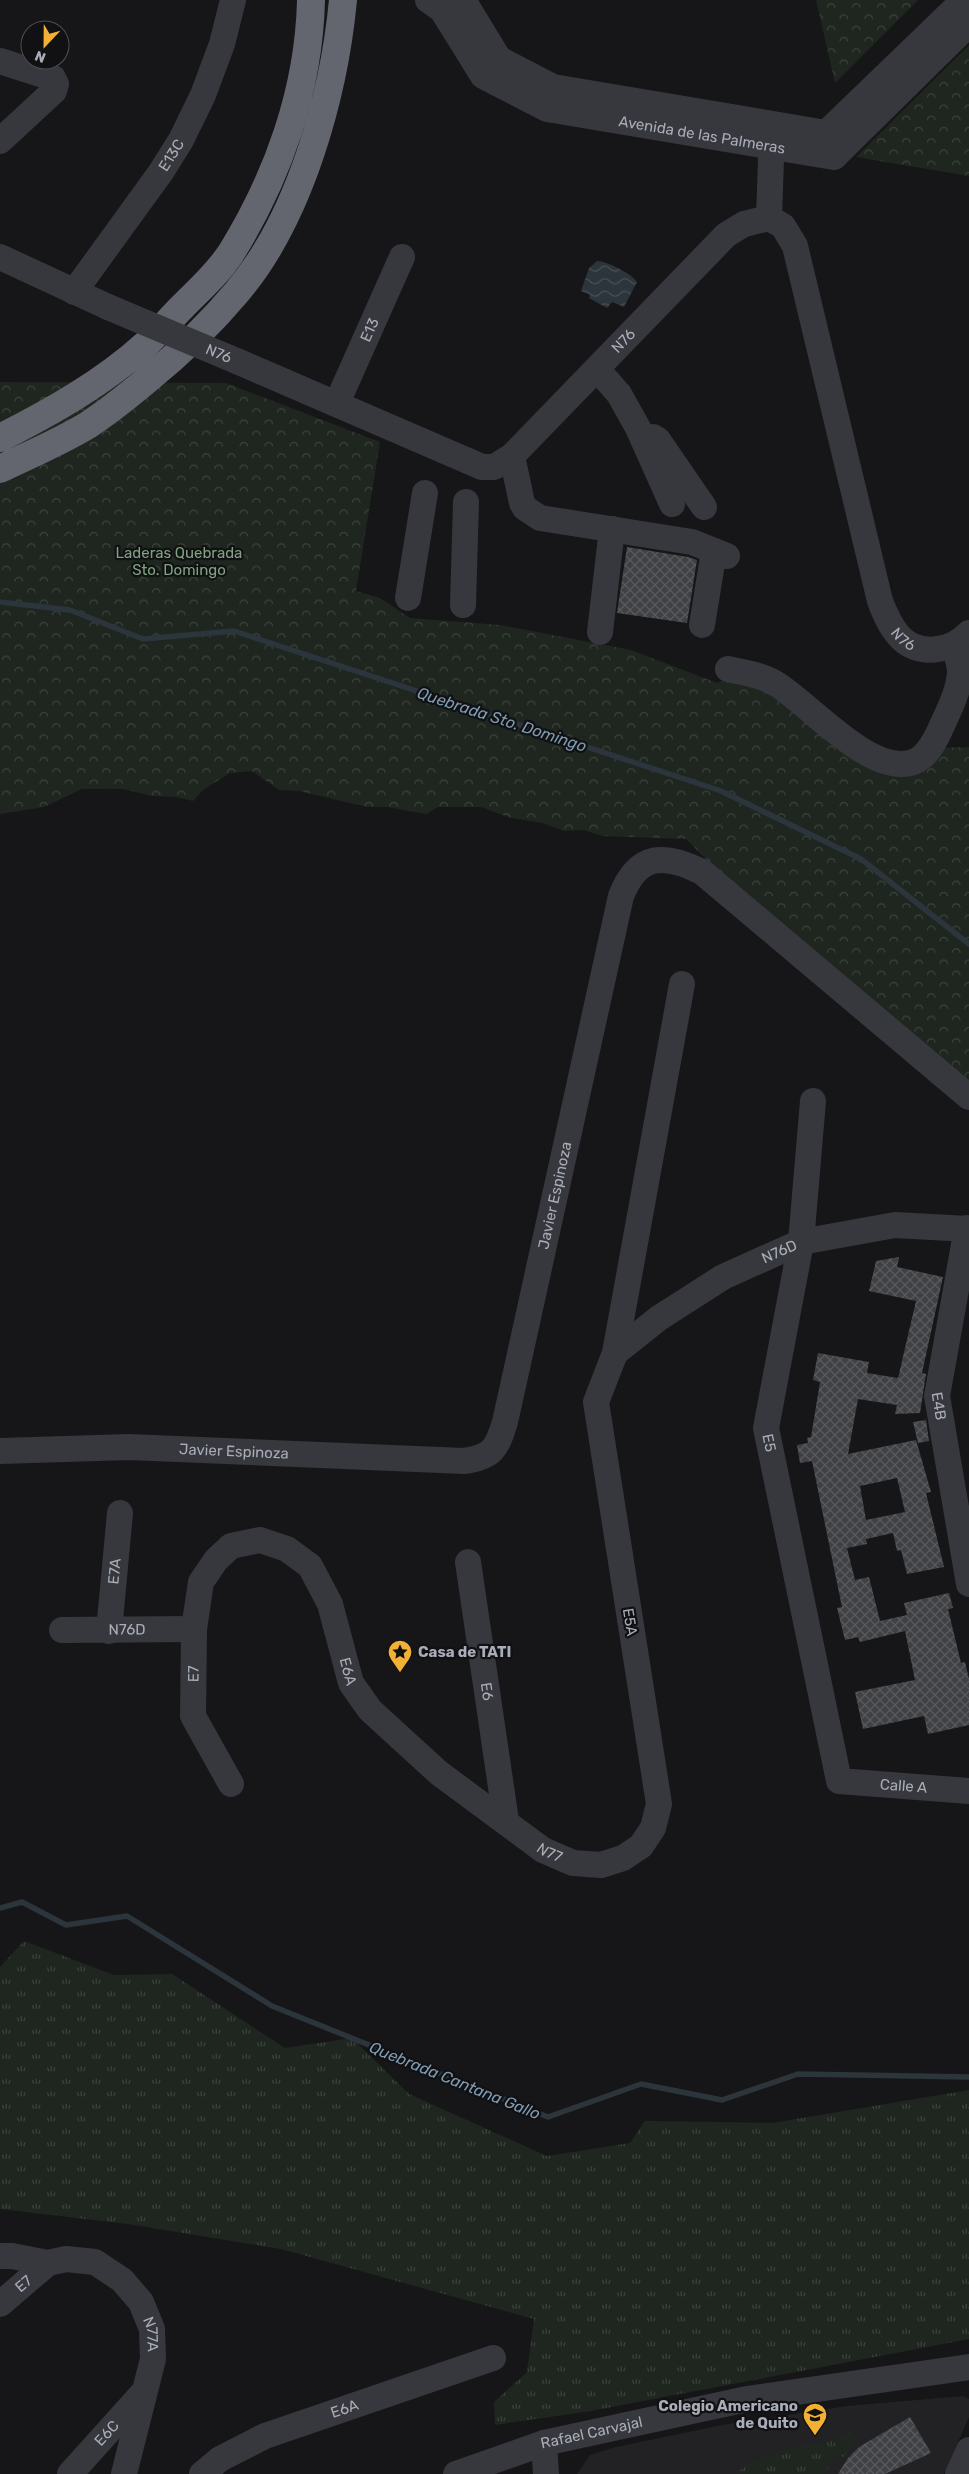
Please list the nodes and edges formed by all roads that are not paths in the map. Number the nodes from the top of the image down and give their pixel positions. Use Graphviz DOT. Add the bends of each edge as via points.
graph roads {
  1 [pos="233,0"];
  2 [pos="312,0"];
  3 [pos="343,0"];
  4 [pos="428,0"];
  5 [pos="463,0"];
  6 [pos="964,0"];
  7 [pos="969,24"];
  8 [pos="0,61"];
  9 [pos="771,134"];
  10 [pos="0,141"];
  11 [pos="769,218"];
  12 [pos="0,257"];
  13 [pos="402,257"];
  14 [pos="74,292"];
  15 [pos="597,369"];
  16 [pos="337,404"];
  17 [pos="638,428"];
  18 [pos="0,438"];
  19 [pos="512,456"];
  20 [pos="482,467"];
  21 [pos="0,469"];
  22 [pos="466,502"];
  23 [pos="672,504"];
  24 [pos="704,507"];
  25 [pos="612,529"];
  26 [pos="408,598"];
  27 [pos="463,605"];
  28 [pos="702,625"];
  29 [pos="600,632"];
  30 [pos="962,640"];
  31 [pos="728,669"];
  32 [pos="682,984"];
  33 [pos="969,1097"];
  34 [pos="813,1101"];
  35 [pos="968,1229"];
  36 [pos="801,1242"];
  37 [pos="615,1352"];
  38 [pos="0,1451"];
  39 [pos="120,1513"];
  40 [pos="216,1560"];
  41 [pos="468,1562"];
  42 [pos="969,1584"];
  43 [pos="194,1629"];
  44 [pos="62,1630"];
  45 [pos="109,1631"];
  46 [pos="839,1781"];
  47 [pos="231,1784"];
  48 [pos="969,1791"];
  49 [pos="506,1821"];
  50 [pos="601,1866"];
  51 [pos="0,2256"];
  52 [pos="48,2264"];
  53 [pos="0,2304"];
  54 [pos="493,2358"];
  55 [pos="969,2367"];
  56 [pos="144,2392"];
  57 [pos="544,2443"];
  58 [pos="969,2450"];
  59 [pos="79,2471"];
  60 [pos="124,2474"];
  61 [pos="202,2474"];
  62 [pos="456,2474"];
  63 [pos="546,2474"];
  64 [pos="958,2474"];
  1 -- 14 [label="street, E13C" via="219,52 181,140"];
  2 -- 18 [label="highway" via="296,109 274,173 230,254 206,284 146,344 120,365 75,396"];
  3 -- 21 [label="highway" via="332,70 300,182 281,224 238,291 171,360 125,397 88,424"];
  4 -- 9 [label="street, Avenida de las Palmeras" via="442,10 483,76 547,109"];
  5 -- 9 [label="street, Avenida de las Palmeras" via="499,59 554,88"];
  6 -- 9 [label="street, Avenida de las Palmeras" via="826,133"];
  7 -- 9 [label="street, Avenida de las Palmeras" via="834,156"];
  8 -- 10 [label="street" via="53,78 56,84 54,91"];
  9 -- 11 [label="street"];
  11 -- 15 [label="street, N76" via="744,224 726,235"];
  11 -- 30 [label="street, N76" via="783,226 795,246 880,601 887,618 900,637 922,648 932,650"];
  12 -- 14 [label="street, N76"];
  13 -- 16 [label="street, E13"];
  14 -- 16 [label="street, N76, bridge"];
  15 -- 17 [label="street" via="619,394"];
  15 -- 19 [label="street, N76"];
  16 -- 20 [label="street, N76"];
  17 -- 23 [label="street"];
  17 -- 24 [label="street" via="658,440"];
  19 -- 20 [label="street, N76" via="494,467"];
  19 -- 25 [label="street" via="522,503 531,513 540,518"];
  20 -- 22 [label="street"];
  22 -- 26 [label="street" via="420,491"];
  22 -- 27 [label="street"];
  25 -- 28 [label="street" via="692,542 721,554"];
  25 -- 29 [label="street"];
  30 -- 31 [label="street" via="955,694 934,743 912,763 900,764 864,752 777,684"];
  32 -- 37 [label="street, E5A"];
  33 -- 38 [label="street, Javier Espinoza" via="702,872 683,862 668,859 650,861 636,869 621,896 505,1422 499,1440 488,1455 464,1461 129,1447"];
  34 -- 36 [label="street, E5"];
  35 -- 36 [label="street, N76D" via="895,1225"];
  35 -- 42 [label="street, E4B" via="937,1396"];
  36 -- 37 [label="street, N76D" via="723,1277 659,1318"];
  36 -- 46 [label="street, E5" via="766,1428"];
  37 -- 50 [label="street, E5A" via="596,1402 659,1804 653,1828 641,1846 623,1858"];
  39 -- 45 [label="street, E7A"];
  40 -- 43 [label="street, E7" via="201,1582"];
  40 -- 49 [label="street, E6A" via="231,1546 260,1540 286,1549 310,1566 330,1604 351,1682 370,1710 439,1773"];
  41 -- 49 [label="street, E6"];
  43 -- 45 [label="street, N76D"];
  43 -- 47 [label="street, E7" via="193,1716"];
  44 -- 45 [label="street, N76D"];
  46 -- 48 [label="street, Calle A"];
  49 -- 50 [label="street, N77" via="543,1850 573,1863"];
  51 -- 52 [label="street"];
  52 -- 53 [label="street, E7"];
  52 -- 56 [label="street, N77A" via="66,2259 95,2262 122,2280 141,2302 152,2329 153,2359"];
  54 -- 61 [label="street, E6A" via="265,2436 220,2459"];
  55 -- 57 [label="street, Rafael Carvajal" via="747,2400"];
  56 -- 59 [label="street, E6C"];
  56 -- 60 [label="street, N77A"];
  57 -- 62 [label="street, Rafael Carvajal"];
  57 -- 63 [label="street"];
  58 -- 64 [label="street"];
}
